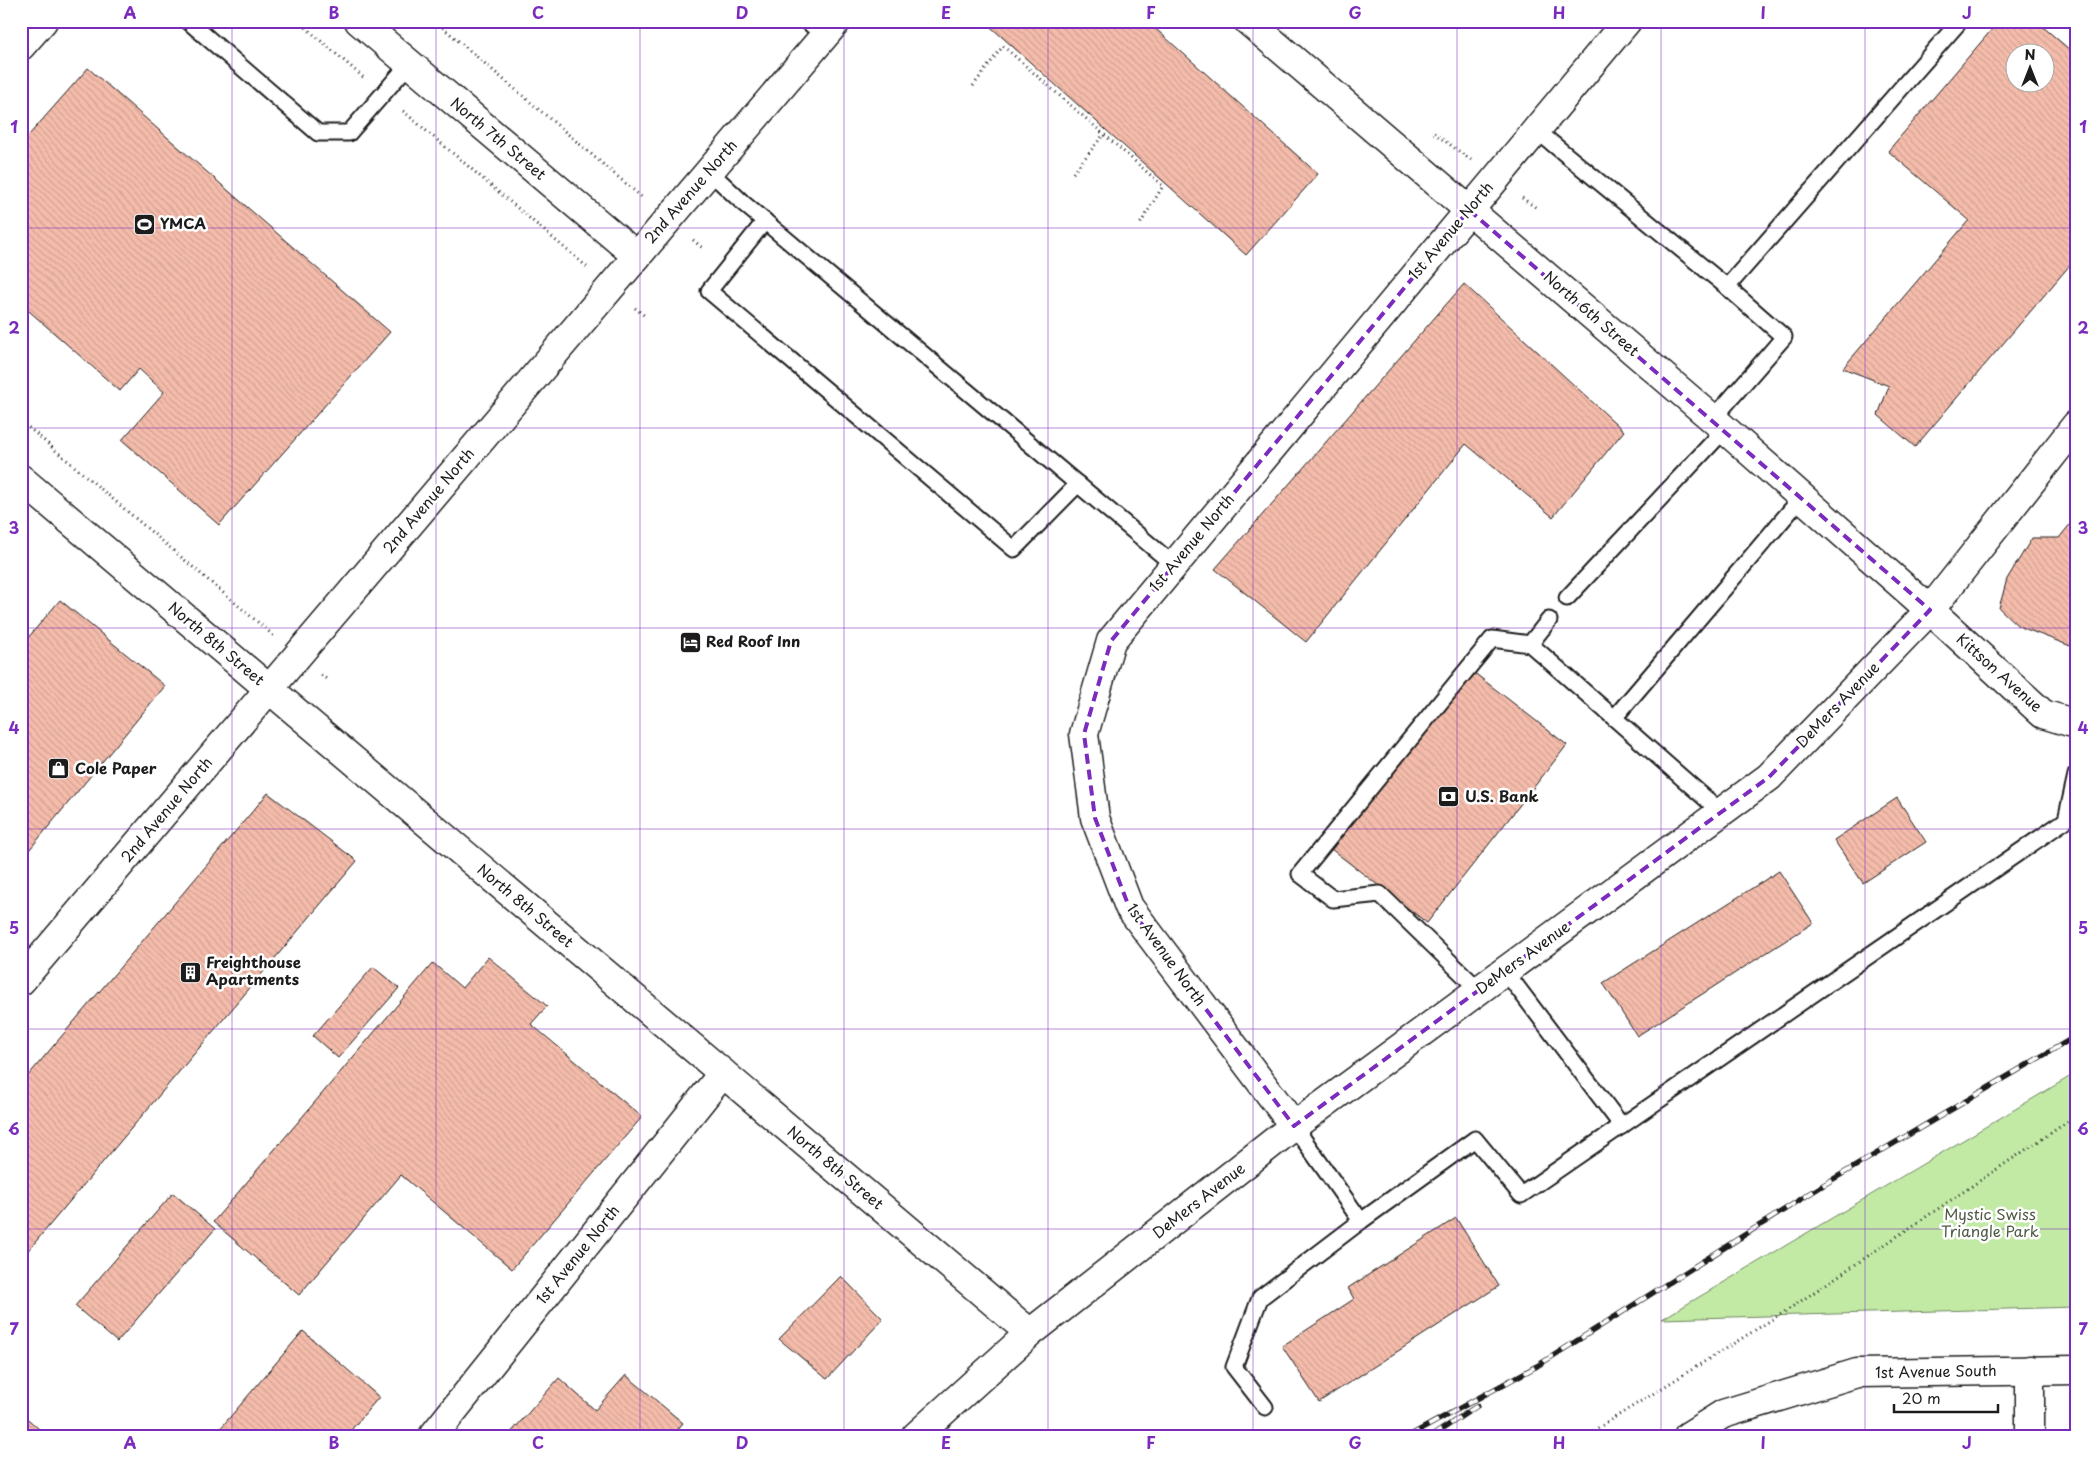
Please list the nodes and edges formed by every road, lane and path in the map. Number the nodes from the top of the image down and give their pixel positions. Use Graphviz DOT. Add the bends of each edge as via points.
graph roads {
  1 [pos="43,21"];
  2 [pos="188,21"];
  3 [pos="298,21"];
  4 [pos="359,21"];
  5 [pos="435,21"];
  6 [pos="1248,21"];
  7 [pos="1627,21"];
  8 [pos="1960,21"];
  9 [pos="823,26"];
  10 [pos="21,46"];
  11 [pos="410,64"];
  12 [pos="973,86"];
  13 [pos="383,94"];
  14 [pos="1536,130"];
  15 [pos="1104,134"];
  16 [pos="709,171"];
  17 [pos="1073,173"];
  18 [pos="1469,210"];
  19 [pos="668,219"];
  20 [pos="765,221"];
  21 [pos="1139,226"];
  22 [pos="704,249"];
  23 [pos="636,256"];
  24 [pos="610,287"];
  25 [pos="1728,287"];
  26 [pos="645,316"];
  27 [pos="21,421"];
  28 [pos="1719,424"];
  29 [pos="2076,425"];
  30 [pos="21,479"];
  31 [pos="1078,484"];
  32 [pos="1802,497"];
  33 [pos="1174,565"];
  34 [pos="1567,598"];
  35 [pos="1930,610"];
  36 [pos="1550,620"];
  37 [pos="1530,644"];
  38 [pos="298,656"];
  39 [pos="329,681"];
  40 [pos="270,689"];
  41 [pos="1615,717"];
  42 [pos="2076,724"];
  43 [pos="2076,775"];
  44 [pos="1721,812"];
  45 [pos="1505,971"];
  46 [pos="21,981"];
  47 [pos="1479,990"];
  48 [pos="723,1074"];
  49 [pos="2076,1116"];
  50 [pos="1294,1126"];
  51 [pos="1622,1126"];
  52 [pos="1361,1221"];
  53 [pos="1030,1333"];
  54 [pos="2030,1370"];
  55 [pos="2076,1370"];
  56 [pos="1265,1407"];
  57 [pos="918,1435"];
  58 [pos="433,1436"];
  59 [pos="1585,1436"];
  60 [pos="1688,1436"];
  61 [pos="2030,1436"];
  1 -- 10 [label="street"];
  2 -- 13 [label="lane" via="318,133 349,132"];
  3 -- 13 [label="path"];
  4 -- 11 [label="street, North 7th Street"];
  5 -- 19 [label="path"];
  6 -- 18 [label="street, North 6th Street"];
  7 -- 14 [label="street, 1st Avenue North"];
  8 -- 25 [label="lane"];
  9 -- 16 [label="street, 2nd Avenue North"];
  11 -- 13 [label="lane"];
  11 -- 23 [label="street, North 7th Street"];
  12 -- 15 [label="path" via="1003,46"];
  13 -- 24 [label="path"];
  14 -- 18 [label="street, 1st Avenue North"];
  14 -- 25 [label="lane"];
  15 -- 17 [label="path"];
  15 -- 21 [label="path" via="1163,186"];
  16 -- 19 [label="street, 2nd Avenue North"];
  16 -- 20 [label="lane"];
  18 -- 28 [label="street, North 6th Street"];
  18 -- 33 [label="street, 1st Avenue North"];
  19 -- 22 [label="path"];
  19 -- 23 [label="street, 2nd Avenue North"];
  20 -- 31 [label="lane"];
  20 -- 31 [label="lane" via="709,291 1014,549"];
  23 -- 24 [label="street, 2nd Avenue North"];
  24 -- 26 [label="path"];
  24 -- 38 [label="street, 2nd Avenue North"];
  25 -- 28 [label="lane" via="1784,337"];
  27 -- 38 [label="path"];
  28 -- 32 [label="street, North 6th Street"];
  28 -- 34 [label="lane"];
  29 -- 35 [label="street, DeMers Avenue"];
  30 -- 40 [label="street, North 8th Street"];
  31 -- 33 [label="lane"];
  32 -- 35 [label="street, North 6th Street"];
  32 -- 41 [label="lane"];
  33 -- 50 [label="street, 1st Avenue North" via="1110,641 1084,734 1095,818 1129,907"];
  35 -- 42 [label="street, Kittson Avenue" via="2043,714"];
  35 -- 44 [label="street, DeMers Avenue" via="1769,777"];
  36 -- 37 [label="lane"];
  37 -- 41 [label="lane"];
  37 -- 47 [label="lane" via="1492,639 1300,874 1333,899 1380,894"];
  38 -- 39 [label="path"];
  38 -- 40 [label="street, 2nd Avenue North"];
  40 -- 46 [label="street, 2nd Avenue North"];
  40 -- 48 [label="street, North 8th Street"];
  41 -- 44 [label="lane"];
  43 -- 51 [label="lane" via="2066,820"];
  44 -- 45 [label="street, DeMers Avenue"];
  45 -- 47 [label="street, DeMers Avenue"];
  45 -- 51 [label="lane"];
  47 -- 50 [label="street, DeMers Avenue"];
  48 -- 53 [label="street, North 8th Street"];
  48 -- 58 [label="street, 1st Avenue North"];
  49 -- 59 [label="path" via="1789,1309"];
  50 -- 52 [label="lane"];
  50 -- 53 [label="street, DeMers Avenue"];
  51 -- 52 [label="lane" via="1521,1195 1475,1139"];
  52 -- 56 [label="lane" via="1260,1298 1234,1367"];
  53 -- 57 [label="street, DeMers Avenue"];
  54 -- 55 [label="street, 1st Avenue South"];
  54 -- 60 [label="street, 1st Avenue South" via="1857,1373 1723,1414"];
  54 -- 61 [label="street"];
}
